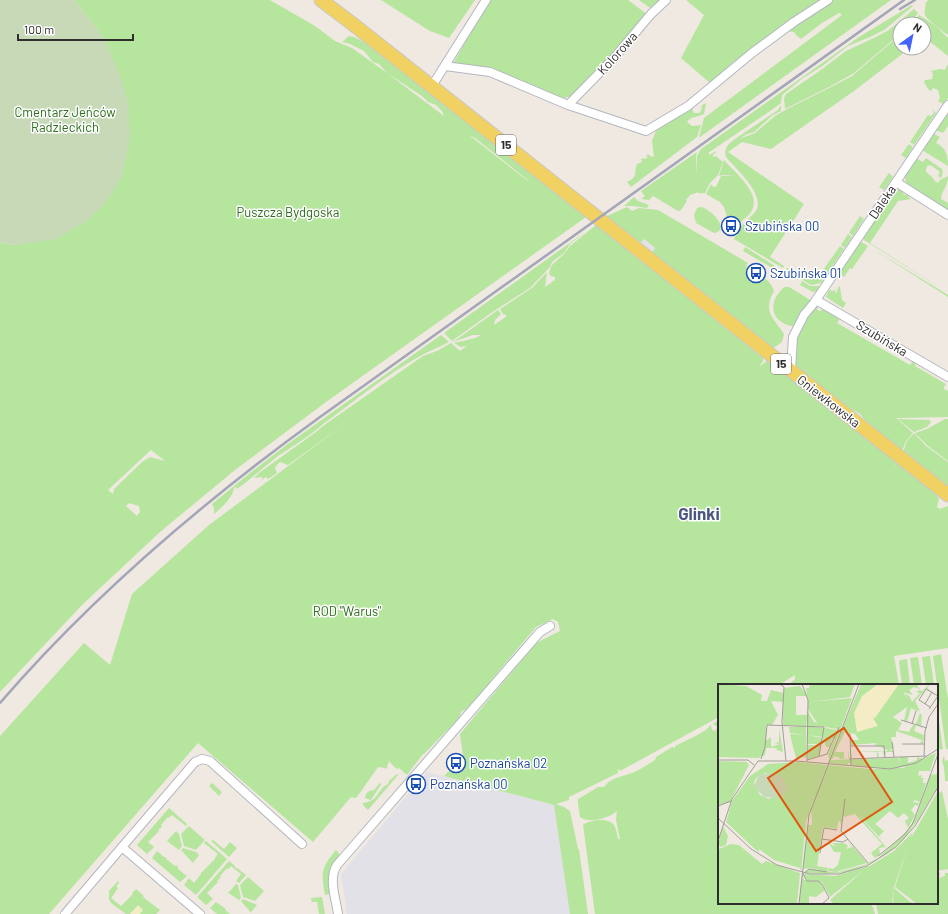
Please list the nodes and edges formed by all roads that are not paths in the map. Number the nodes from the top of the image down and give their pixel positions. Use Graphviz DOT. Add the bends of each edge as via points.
graph roads {
  1 [pos="321,0"];
  2 [pos="486,0"];
  3 [pos="666,0"];
  4 [pos="828,0"];
  5 [pos="445,66"];
  6 [pos="432,86"];
  7 [pos="568,105"];
  8 [pos="948,105"];
  9 [pos="896,182"];
  10 [pos="948,215"];
  11 [pos="816,300"];
  12 [pos="791,371"];
  13 [pos="948,377"];
  14 [pos="948,495"];
  15 [pos="550,626"];
  16 [pos="302,844"];
  17 [pos="122,847"];
  18 [pos="65,914"];
  19 [pos="200,914"];
  20 [pos="338,914"];
  1 -- 6 [label="main road, 15"];
  2 -- 5 [label="street"];
  3 -- 7 [label="street, Kolorowa"];
  4 -- 7 [label="street" via="764,44 688,106 646,131"];
  5 -- 6 [label="street"];
  5 -- 7 [label="street" via="490,72"];
  6 -- 12 [label="main road, Gniewkowska / 15"];
  8 -- 9 [label="street, Daleka"];
  9 -- 10 [label="street"];
  9 -- 11 [label="street, Daleka"];
  11 -- 12 [label="street, Daleka" via="804,315 793,337"];
  11 -- 13 [label="street, Szubińska"];
  12 -- 14 [label="main road, Gniewkowska / 15"];
  15 -- 20 [label="street" via="540,632 337,865 333,876"];
  16 -- 17 [label="street" via="210,761 202,759 195,762"];
  17 -- 18 [label="street"];
  17 -- 19 [label="street"];
}
